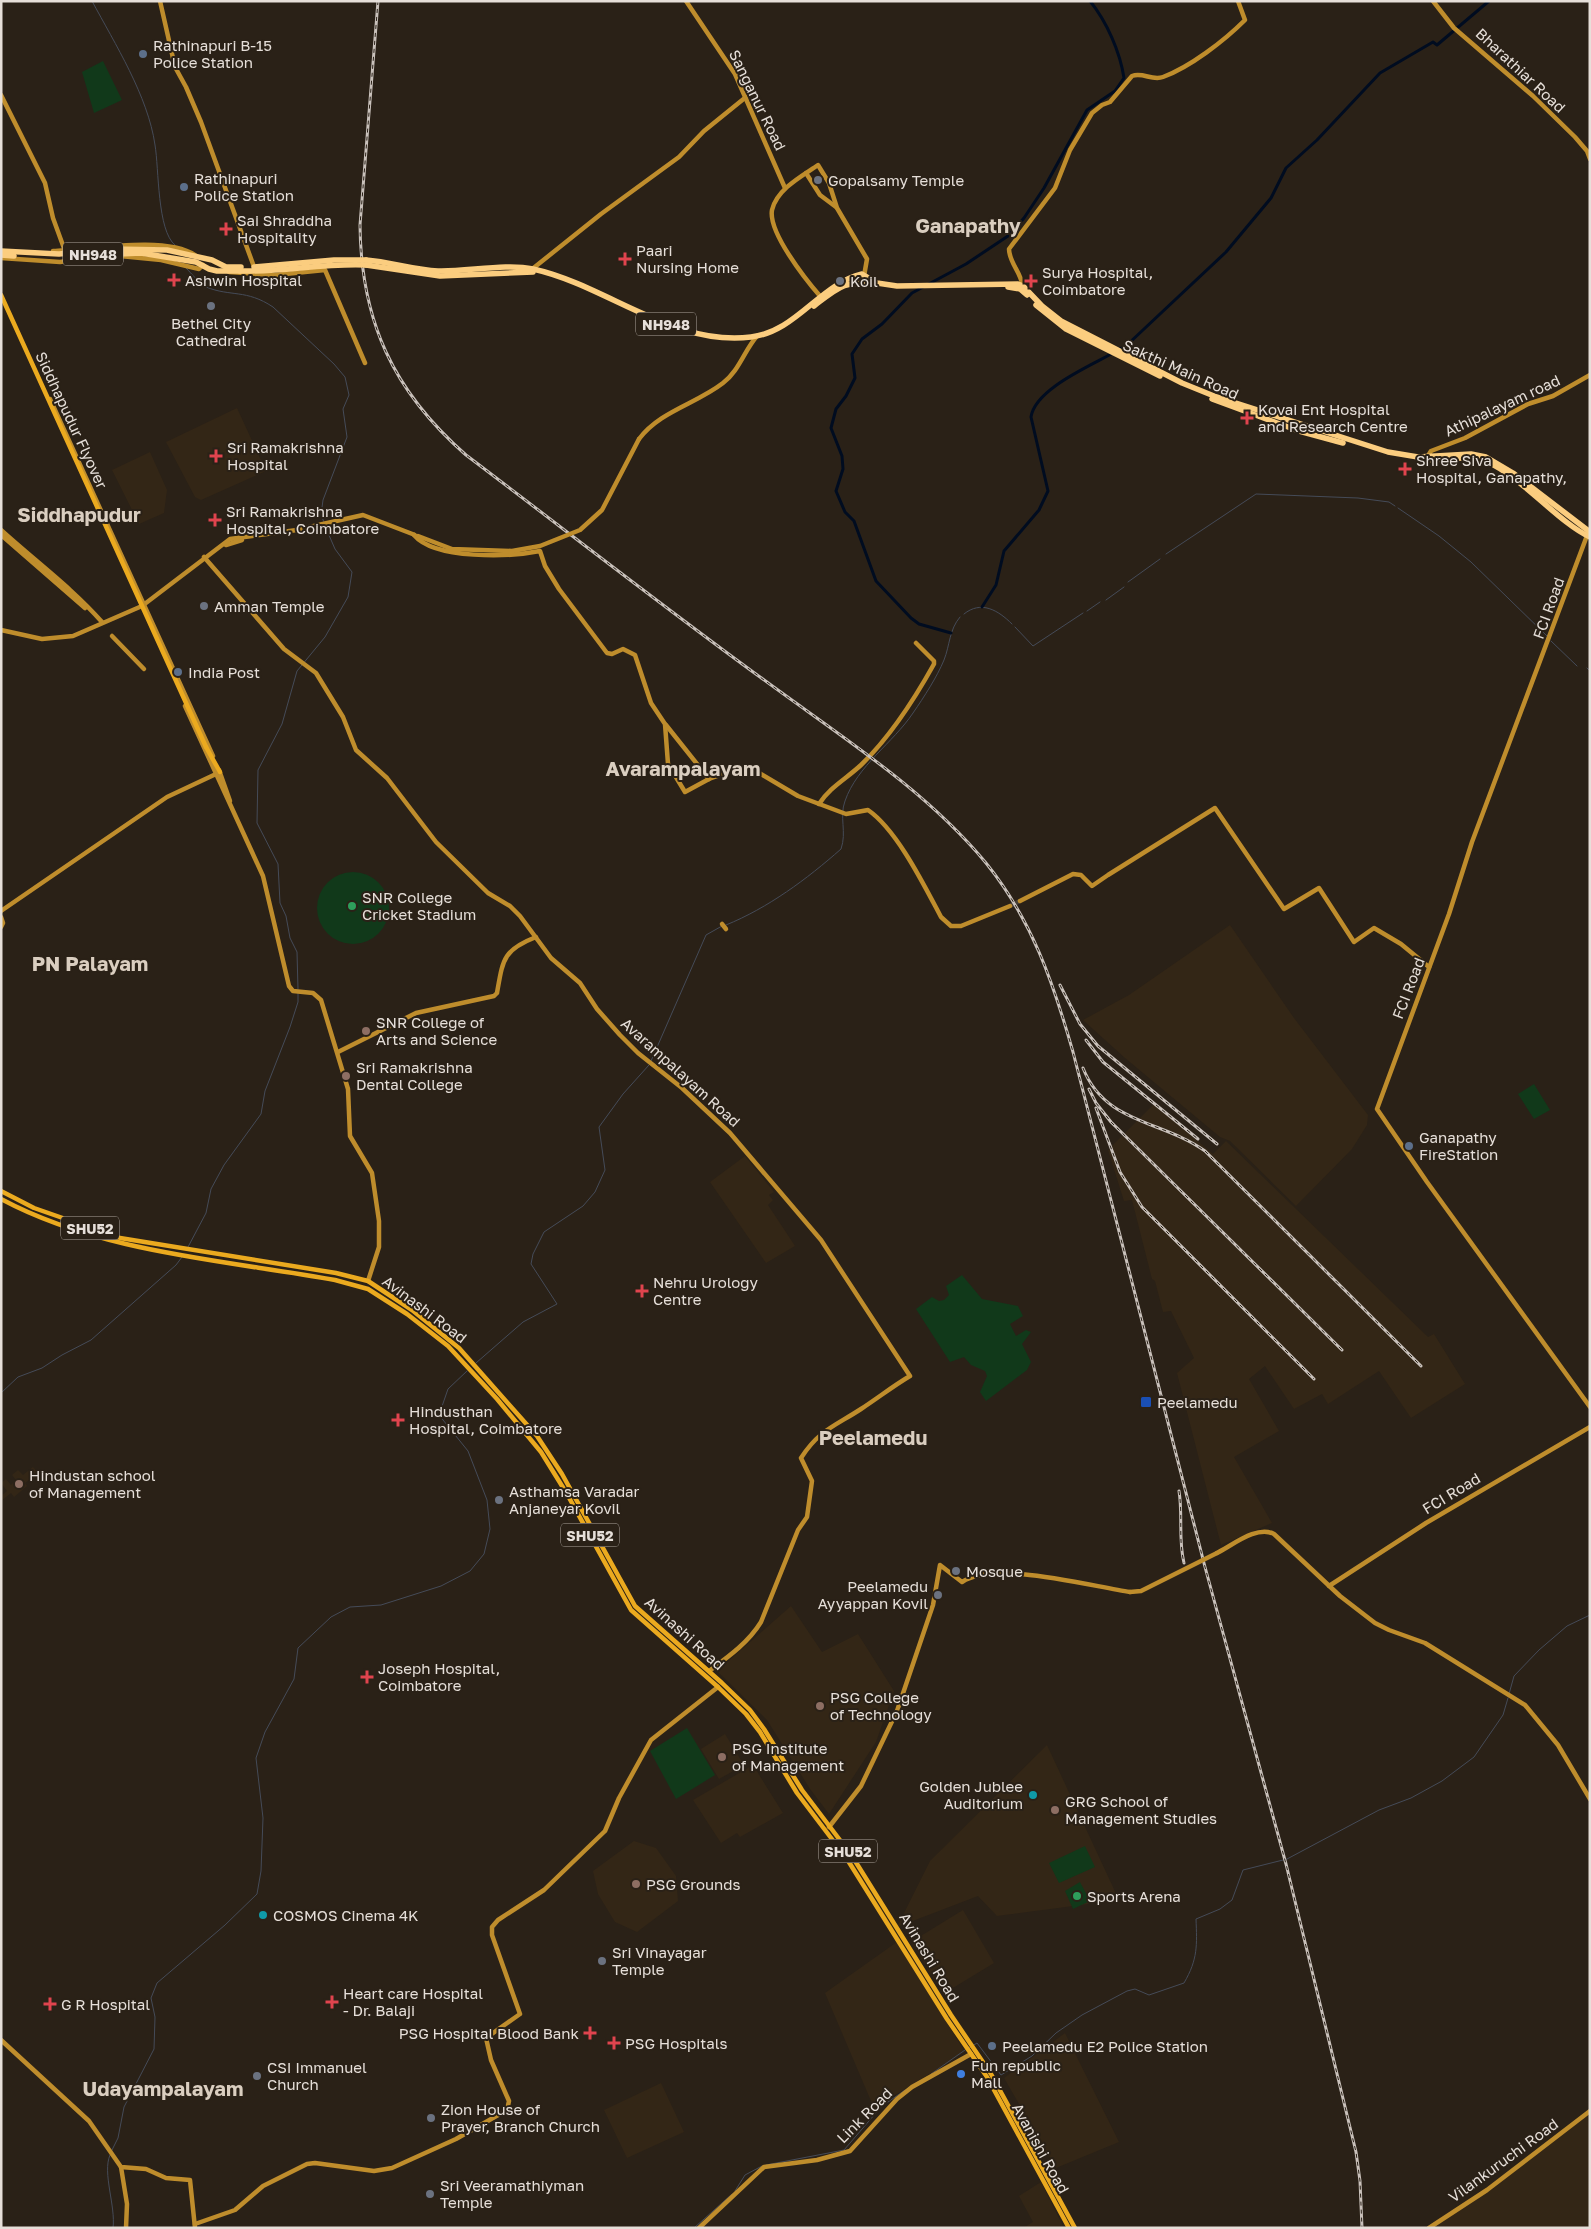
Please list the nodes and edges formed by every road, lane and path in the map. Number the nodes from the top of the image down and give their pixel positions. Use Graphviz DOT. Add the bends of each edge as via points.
graph roads {
  1 [pos="160,1"];
  2 [pos="686,1"];
  3 [pos="1238,1"];
  4 [pos="1433,1"];
  5 [pos="1,95"];
  6 [pos="746,97"];
  7 [pos="1590,159"];
  8 [pos="806,173"];
  9 [pos="785,188"];
  10 [pos="837,208"];
  11 [pos="1,249"];
  12 [pos="65,251"];
  13 [pos="1,256"];
  14 [pos="184,258"];
  15 [pos="207,258"];
  16 [pos="215,262"];
  17 [pos="204,266"];
  18 [pos="238,269"];
  19 [pos="212,270"];
  20 [pos="531,270"];
  21 [pos="228,271"];
  22 [pos="257,275"];
  23 [pos="864,275"];
  24 [pos="863,282"];
  25 [pos="842,285"];
  26 [pos="918,288"];
  27 [pos="1023,288"];
  28 [pos="1,293"];
  29 [pos="820,296"];
  30 [pos="1,299"];
  31 [pos="756,338"];
  32 [pos="365,363"];
  33 [pos="1590,375"];
  34 [pos="1426,458"];
  35 [pos="1,530"];
  36 [pos="1,534"];
  37 [pos="1589,535"];
  38 [pos="416,536"];
  39 [pos="205,558"];
  40 [pos="144,606"];
  41 [pos="101,623"];
  42 [pos="1,630"];
  43 [pos="112,636"];
  44 [pos="916,643"];
  45 [pos="144,669"];
  46 [pos="665,724"];
  47 [pos="211,758"];
  48 [pos="212,767"];
  49 [pos="218,773"];
  50 [pos="709,779"];
  51 [pos="819,804"];
  52 [pos="1020,901"];
  53 [pos="1010,906"];
  54 [pos="1,911"];
  55 [pos="1,917"];
  56 [pos="722,924"];
  57 [pos="1,927"];
  58 [pos="726,928"];
  59 [pos="536,937"];
  60 [pos="1429,967"];
  61 [pos="338,1052"];
  62 [pos="1,1191"];
  63 [pos="1,1199"];
  64 [pos="106,1236"];
  65 [pos="125,1241"];
  66 [pos="368,1281"];
  67 [pos="1590,1407"];
  68 [pos="1590,1427"];
  69 [pos="615,1577"];
  70 [pos="1329,1586"];
  71 [pos="709,1671"];
  72 [pos="718,1687"];
  73 [pos="1590,1800"];
  74 [pos="829,1827"];
  75 [pos="2,2042"];
  76 [pos="968,2045"];
  77 [pos="972,2052"];
  78 [pos="1590,2111"];
  79 [pos="121,2167"];
  80 [pos="195,2226"];
  81 [pos="126,2228"];
  82 [pos="699,2228"];
  83 [pos="1069,2228"];
  84 [pos="1075,2228"];
  85 [pos="1429,2228"];
  1 -- 22 [label="street" via="174,67 201,124"];
  2 -- 6 [label="street, Sanganur Road" via="735,74"];
  3 -- 27 [label="street" via="1245,20 1234,31 1202,55 1162,77 1132,76 1110,102 1092,113 1070,150 1055,188 1008,249"];
  4 -- 7 [label="street, Bharathiar Road" via="1454,28 1548,110 1584,147"];
  5 -- 12 [label="street" via="46,183 53,218"];
  6 -- 9 [label="street, Sanganur Road"];
  6 -- 20 [label="street" via="704,131 679,157"];
  8 -- 9 [label="street"];
  8 -- 10 [label="street" via="820,195"];
  8 -- 10 [label="street" via="818,165 829,182"];
  9 -- 29 [label="street" via="773,208 773,220 799,269"];
  10 -- 23 [label="street" via="867,259"];
  11 -- 12 [label="street"];
  11 -- 14 [label="highway, NH948" via="59,254 128,248 167,250"];
  12 -- 14 [label="street" via="104,246 154,246 170,248"];
  13 -- 14 [label="highway, NH948" via="48,258 141,253"];
  14 -- 15 [label="highway, NH948" via="194,254"];
  14 -- 17 [label="highway, NH948"];
  15 -- 16 [label="highway, NH948"];
  15 -- 17 [label="highway"];
  16 -- 18 [label="highway, NH948"];
  16 -- 19 [label="highway"];
  17 -- 19 [label="highway, NH948"];
  18 -- 20 [label="highway, NH948, bridge" via="349,260 379,261 438,271"];
  18 -- 21 [label="highway, NH948"];
  19 -- 21 [label="highway, NH948"];
  20 -- 31 [label="highway, NH948" via="616,300 676,328 726,339"];
  21 -- 22 [label="street"];
  22 -- 32 [label="street" via="325,270"];
  23 -- 24 [label="street"];
  23 -- 25 [label="highway, NH948" via="859,274"];
  23 -- 26 [label="highway, NH948" via="877,283"];
  24 -- 25 [label="highway, NH948"];
  24 -- 26 [label="highway, NH948" via="886,288"];
  25 -- 29 [label="highway, NH948"];
  25 -- 31 [label="highway, NH948" via="792,323"];
  26 -- 27 [label="highway, NH948"];
  26 -- 27 [label="highway, NH948" via="974,284"];
  27 -- 34 [label="highway, Sakthi Main Road" via="1055,317 1148,371 1220,403 1386,455"];
  28 -- 40 [label="street"];
  28 -- 47 [label="main road, Siddhapudur Flyover, bridge"];
  29 -- 31 [label="highway, NH948" via="791,321"];
  30 -- 40 [label="street"];
  31 -- 38 [label="street, bridge" via="738,368 722,384 668,414 639,439 602,510 580,530 540,546 512,551 452,549"];
  33 -- 34 [label="street, Athipalayam road" via="1553,396 1528,404 1465,438 1431,451"];
  34 -- 37 [label="highway, Sakthi Main Road" via="1482,460"];
  35 -- 41 [label="street" via="55,579 72,590"];
  36 -- 41 [label="street"];
  37 -- 60 [label="street, FCI Road" via="1472,842"];
  38 -- 39 [label="street" via="368,515 266,538 233,541"];
  38 -- 46 [label="street" via="426,545 452,552 514,554 540,551 559,589 607,652 612,654 623,649 635,655 651,703"];
  39 -- 40 [label="street"];
  39 -- 40 [label="street"];
  39 -- 59 [label="street, Avarampalayam Road" via="284,649 316,673 343,717 356,750 387,778 436,842 488,893 510,906"];
  40 -- 41 [label="street"];
  40 -- 48 [label="street"];
  40 -- 49 [label="street"];
  41 -- 42 [label="street" via="73,636 56,639"];
  43 -- 45 [label="street"];
  44 -- 51 [label="street" via="934,664 916,697 871,754 831,788"];
  46 -- 50 [label="street"];
  46 -- 50 [label="street" via="667,759 685,792"];
  47 -- 48 [label="main road, Siddhapudur Flyover"];
  47 -- 49 [label="main road, Siddhapudur Flyover"];
  48 -- 49 [label="street"];
  49 -- 54 [label="street" via="167,797"];
  49 -- 61 [label="street" via="263,876 289,986 295,991 313,993 320,1000"];
  50 -- 51 [label="street" via="742,767 752,769 778,786"];
  51 -- 53 [label="street" via="844,813 868,810 876,816 891,832 941,917 951,926 961,926"];
  52 -- 60 [label="street" via="1073,874 1081,875 1092,886 1095,885 1215,808 1284,909 1318,888 1354,942 1374,928 1401,944"];
  55 -- 57 [label="street"];
  56 -- 58 [label="street"];
  59 -- 61 [label="street" via="509,951 494,996 416,1014"];
  59 -- 71 [label="street, Avarampalayam Road" via="551,958 580,983 620,1035 713,1115 820,1239 910,1376 836,1422 809,1446 801,1458 812,1481 807,1518 798,1530 761,1622 755,1633"];
  60 -- 67 [label="street, FCI Road" via="1377,1109"];
  61 -- 66 [label="street" via="348,1089 350,1136 372,1173 378,1208 379,1247"];
  62 -- 64 [label="main road, Avinashi Road / SHU52" via="23,1204"];
  63 -- 64 [label="main road, Avinashi Road / SHU52" via="56,1222"];
  64 -- 65 [label="main road, Avinashi Road / SHU52"];
  65 -- 66 [label="main road, Avinashi Road / SHU52" via="336,1273"];
  65 -- 69 [label="main road, Avinashi Road / SHU52" via="368,1289 426,1328 463,1362 541,1452"];
  66 -- 69 [label="main road, Avinashi Road / SHU52" via="452,1341 537,1436 562,1474"];
  68 -- 70 [label="street, FCI Road" via="1426,1523"];
  69 -- 71 [label="main road, Avinashi Road / SHU52" via="640,1611"];
  69 -- 72 [label="main road, Avinashi Road / SHU52" via="631,1610"];
  70 -- 73 [label="street" via="1375,1623 1425,1643 1498,1688 1537,1717 1558,1745"];
  70 -- 74 [label="street, bridge" via="1274,1534 1262,1531 1141,1591 1121,1591 1018,1573 972,1577 962,1582 940,1565 933,1605 894,1718 861,1786"];
  71 -- 74 [label="main road, Avinashi Road / SHU52" via="750,1710"];
  72 -- 76 [label="main road, SHU52" via="760,1732 798,1794 847,1859"];
  72 -- 80 [label="street" via="651,1740 618,1798 606,1831 544,1890 498,1920 492,1928 520,2014 486,2038 491,2060 510,2102 507,2110 456,2139 389,2169 374,2171 308,2164 263,2186 235,2210"];
  74 -- 76 [label="main road, Avinashi Road / SHU52" via="852,1856"];
  75 -- 79 [label="street" via="74,2106"];
  76 -- 77 [label="main road, Avinashi Road / SHU52"];
  77 -- 82 [label="street, Link Road" via="897,2099 850,2150 817,2160 764,2168"];
  77 -- 83 [label="main road, Avanishi Road / SHU52"];
  77 -- 84 [label="main road, Avinashi Road / SHU52" via="991,2074"];
  78 -- 85 [label="street, Vilankuruchi Road" via="1487,2190"];
  79 -- 80 [label="street" via="146,2169 166,2178 190,2180"];
  79 -- 81 [label="street" via="127,2204"];
}
